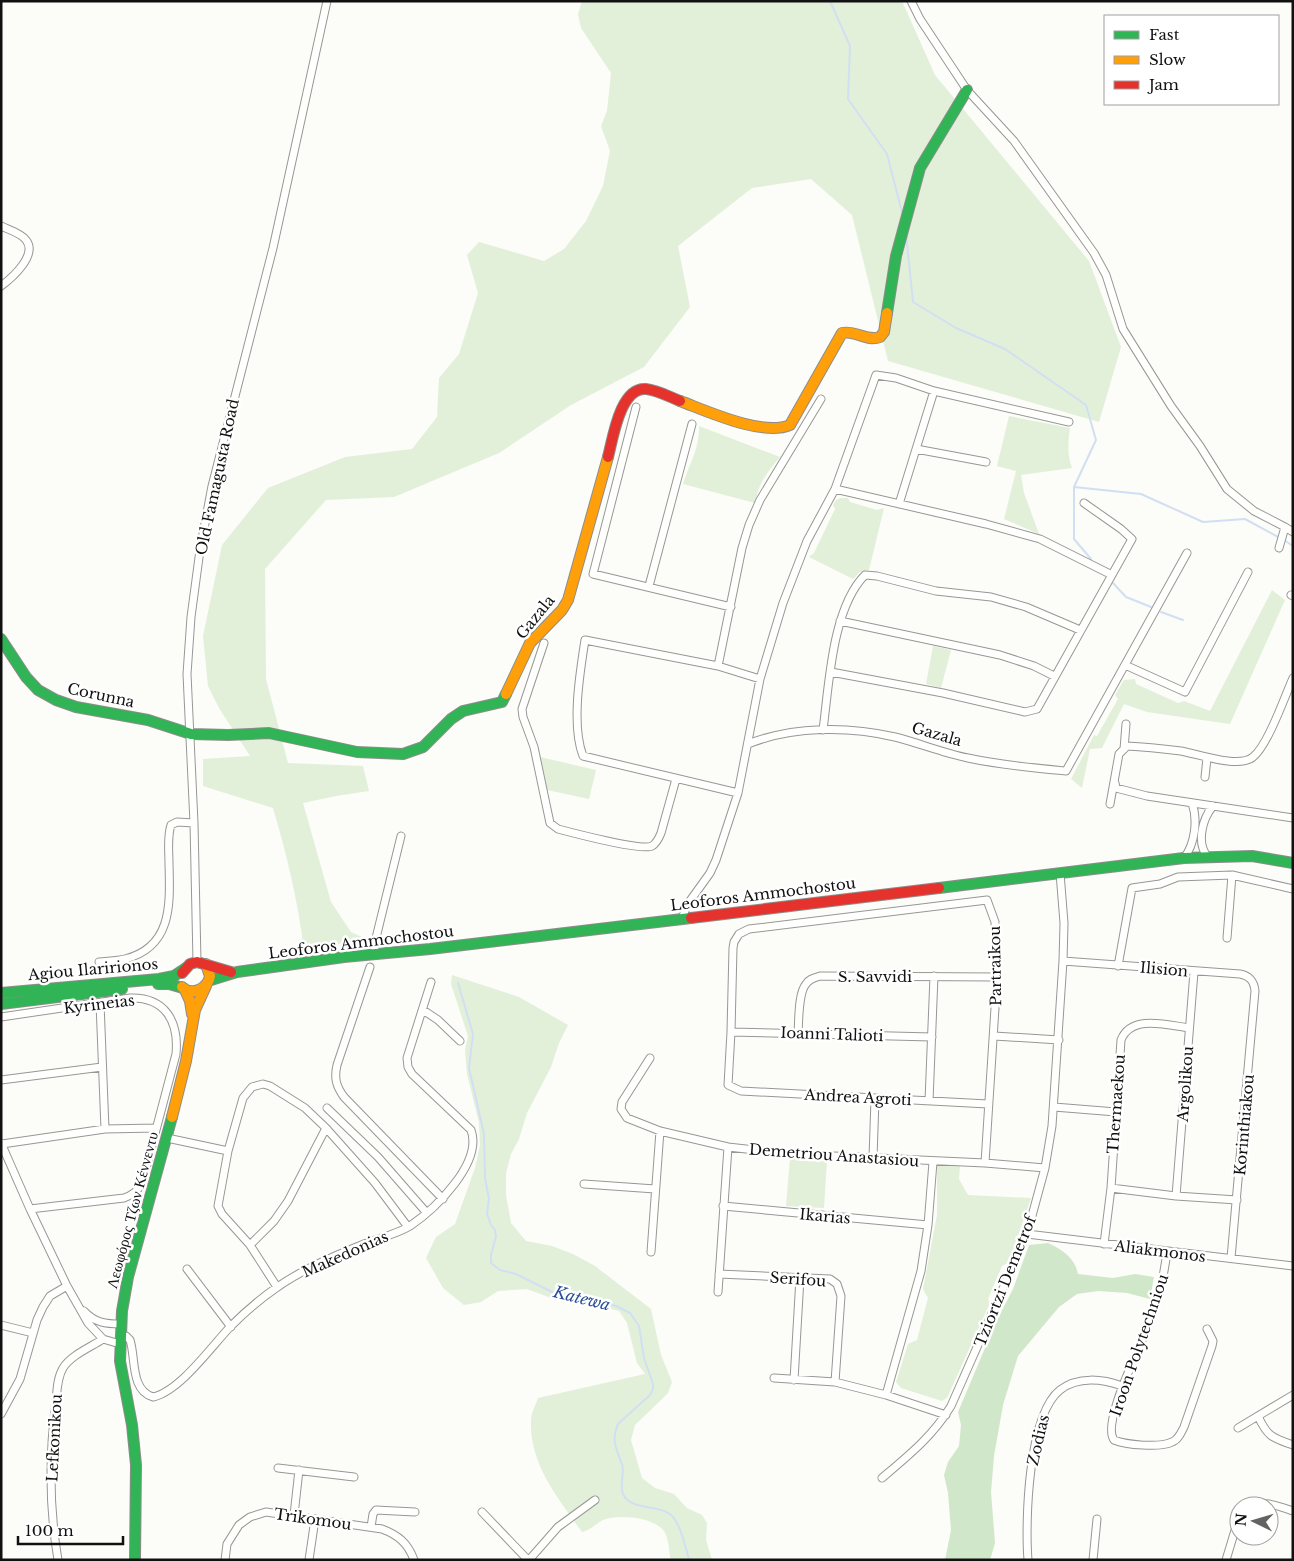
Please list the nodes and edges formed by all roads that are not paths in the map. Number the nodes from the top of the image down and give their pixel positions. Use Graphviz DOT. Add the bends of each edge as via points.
graph roads {
  1 [pos="327,1"];
  2 [pos="912,1"];
  3 [pos="967,90"];
  4 [pos="1,226"];
  5 [pos="1,286"];
  6 [pos="934,391"];
  7 [pos="821,399"];
  8 [pos="636,407"];
  9 [pos="1069,422"];
  10 [pos="692,424"];
  11 [pos="916,449"];
  12 [pos="986,462"];
  13 [pos="835,489"];
  14 [pos="1084,503"];
  15 [pos="900,504"];
  16 [pos="1285,528"];
  17 [pos="1293,532"];
  18 [pos="1279,548"];
  19 [pos="1187,553"];
  20 [pos="1248,572"];
  21 [pos="1112,575"];
  22 [pos="649,586"];
  23 [pos="731,607"];
  24 [pos="840,621"];
  25 [pos="1080,630"];
  26 [pos="1,639"];
  27 [pos="544,643"];
  28 [pos="1125,665"];
  29 [pos="718,666"];
  30 [pos="831,672"];
  31 [pos="1054,676"];
  32 [pos="1293,678"];
  33 [pos="760,679"];
  34 [pos="1126,724"];
  35 [pos="823,730"];
  36 [pos="191,734"];
  37 [pos="748,744"];
  38 [pos="1124,749"];
  39 [pos="1207,758"];
  40 [pos="1205,777"];
  41 [pos="676,779"];
  42 [pos="1115,782"];
  43 [pos="738,793"];
  44 [pos="1192,803"];
  45 [pos="1110,804"];
  46 [pos="1212,806"];
  47 [pos="1293,818"];
  48 [pos="194,823"];
  49 [pos="401,836"];
  50 [pos="1208,857"];
  51 [pos="1184,858"];
  52 [pos="1293,864"];
  53 [pos="1060,873"];
  54 [pos="1232,875"];
  55 [pos="1293,889"];
  56 [pos="682,919"];
  57 [pos="1228,938"];
  58 [pos="375,954"];
  59 [pos="1063,961"];
  60 [pos="99,962"];
  61 [pos="202,963"];
  62 [pos="1118,966"];
  63 [pos="370,967"];
  64 [pos="186,968"];
  65 [pos="237,972"];
  66 [pos="1194,972"];
  67 [pos="934,976"];
  68 [pos="997,977"];
  69 [pos="431,982"];
  70 [pos="209,983"];
  71 [pos="184,989"];
  72 [pos="1255,991"];
  73 [pos="1,993"];
  74 [pos="100,1002"];
  75 [pos="1,1004"];
  76 [pos="423,1010"];
  77 [pos="1,1017"];
  78 [pos="193,1018"];
  79 [pos="1189,1028"];
  80 [pos="731,1032"];
  81 [pos="798,1033"];
  82 [pos="994,1036"];
  83 [pos="932,1038"];
  84 [pos="1058,1040"];
  85 [pos="460,1041"];
  86 [pos="650,1058"];
  87 [pos="102,1067"];
  88 [pos="1,1080"];
  89 [pos="875,1099"];
  90 [pos="929,1101"];
  91 [pos="988,1104"];
  92 [pos="1054,1107"];
  93 [pos="327,1108"];
  94 [pos="1116,1112"];
  95 [pos="156,1128"];
  96 [pos="326,1128"];
  97 [pos="104,1129"];
  98 [pos="660,1131"];
  99 [pos="167,1138"];
  100 [pos="1,1143"];
  101 [pos="728,1147"];
  102 [pos="228,1150"];
  103 [pos="873,1158"];
  104 [pos="932,1162"];
  105 [pos="985,1163"];
  106 [pos="1045,1168"];
  107 [pos="584,1184"];
  108 [pos="1111,1188"];
  109 [pos="655,1189"];
  110 [pos="1176,1196"];
  111 [pos="443,1199"];
  112 [pos="1238,1200"];
  113 [pos="723,1206"];
  114 [pos="30,1209"];
  115 [pos="426,1212"];
  116 [pos="928,1225"];
  117 [pos="408,1227"];
  118 [pos="1027,1234"];
  119 [pos="1104,1244"];
  120 [pos="250,1245"];
  121 [pos="651,1252"];
  122 [pos="1167,1252"];
  123 [pos="1231,1258"];
  124 [pos="1293,1266"];
  125 [pos="187,1269"];
  126 [pos="719,1274"];
  127 [pos="800,1278"];
  128 [pos="68,1286"];
  129 [pos="277,1287"];
  130 [pos="718,1292"];
  131 [pos="79,1306"];
  132 [pos="121,1324"];
  133 [pos="1,1325"];
  134 [pos="231,1326"];
  135 [pos="1207,1329"];
  136 [pos="33,1333"];
  137 [pos="103,1339"];
  138 [pos="120,1340"];
  139 [pos="774,1378"];
  140 [pos="794,1380"];
  141 [pos="835,1382"];
  142 [pos="1122,1386"];
  143 [pos="886,1395"];
  144 [pos="1293,1396"];
  145 [pos="5,1400"];
  146 [pos="1,1414"];
  147 [pos="946,1415"];
  148 [pos="1258,1416"];
  149 [pos="1238,1428"];
  150 [pos="1293,1445"];
  151 [pos="278,1468"];
  152 [pos="299,1470"];
  153 [pos="354,1477"];
  154 [pos="882,1478"];
  155 [pos="595,1500"];
  156 [pos="1279,1507"];
  157 [pos="1293,1511"];
  158 [pos="415,1512"];
  159 [pos="482,1512"];
  160 [pos="294,1516"];
  161 [pos="315,1519"];
  162 [pos="1096,1519"];
  163 [pos="371,1527"];
  164 [pos="1230,1546"];
  165 [pos="58,1560"];
  166 [pos="135,1560"];
  167 [pos="225,1560"];
  168 [pos="309,1560"];
  169 [pos="414,1560"];
  170 [pos="528,1560"];
  171 [pos="1028,1560"];
  172 [pos="1093,1560"];
  173 [pos="1226,1560"];
  1 -- 36 [label="street, Old Famagusta Road" via="272,248 212,486 190,617 187,674"];
  2 -- 3 [label="street"];
  3 -- 16 [label="street" via="1014,141 1094,253 1106,274 1122,329 1227,489 1254,511"];
  3 -- 36 [label="main road, Gazala" via="920,168 901,234 882,336 871,339 851,331 842,334 790,426 747,425 646,389 632,392 627,397 568,600 530,643 502,702 467,709 422,748 404,754 344,751 261,732 233,736"];
  4 -- 5 [label="street" via="26,239 30,247 22,267"];
  6 -- 9 [label="street"];
  6 -- 11 [label="street"];
  6 -- 13 [label="street" via="876,374"];
  7 -- 23 [label="street" via="759,502 749,525"];
  8 -- 22 [label="street" via="594,574"];
  10 -- 22 [label="street"];
  11 -- 12 [label="street"];
  11 -- 15 [label="street"];
  13 -- 15 [label="street"];
  13 -- 33 [label="street" via="807,541 783,603"];
  14 -- 21 [label="street" via="1132,539"];
  15 -- 21 [label="street" via="1040,539"];
  16 -- 17 [label="street"];
  16 -- 18 [label="street"];
  19 -- 28 [label="street"];
  20 -- 28 [label="street" via="1185,692"];
  21 -- 25 [label="street"];
  22 -- 23 [label="street"];
  23 -- 29 [label="street"];
  24 -- 25 [label="street" via="856,584 865,575 936,591 991,597 1026,607"];
  24 -- 30 [label="street"];
  24 -- 31 [label="street" via="1000,655"];
  25 -- 31 [label="street"];
  26 -- 36 [label="main road, Corunna" via="31,684 60,702 130,716"];
  27 -- 41 [label="street" via="522,713 534,747 550,823 558,830 638,847 652,846 661,834"];
  28 -- 35 [label="street, Gazala" via="1066,771 968,758 893,736 845,729"];
  29 -- 33 [label="street"];
  29 -- 41 [label="street" via="585,640 578,694 578,731 583,756"];
  30 -- 31 [label="street" via="1025,712 1037,709"];
  30 -- 35 [label="street"];
  32 -- 39 [label="street" via="1266,738 1251,759 1244,762"];
  33 -- 37 [label="street"];
  34 -- 38 [label="street"];
  35 -- 37 [label="street, Gazala" via="764,738"];
  36 -- 48 [label="street, Old Famagusta Road"];
  37 -- 43 [label="street"];
  38 -- 39 [label="street" via="1128,746 1180,751"];
  38 -- 42 [label="street" via="1119,754"];
  39 -- 40 [label="street"];
  41 -- 43 [label="street"];
  42 -- 44 [label="street" via="1116,788 1126,792"];
  42 -- 45 [label="street"];
  43 -- 56 [label="street" via="713,867 687,905"];
  44 -- 46 [label="street"];
  44 -- 51 [label="street" via="1194,829 1190,849"];
  46 -- 47 [label="street"];
  46 -- 50 [label="street" via="1205,818 1202,838 1203,850"];
  48 -- 60 [label="street" via="173,823 169,830 170,902 167,920 159,936 151,946 133,956"];
  48 -- 61 [label="street, Old Famagusta Road"];
  49 -- 58 [label="street" via="374,942"];
  50 -- 51 [label="main road, Leoforos Ammochostou"];
  50 -- 52 [label="main road, Leoforos Ammochostou" via="1252,857"];
  51 -- 53 [label="main road, Leoforos Ammochostou"];
  53 -- 56 [label="main road, Leoforos Ammochostou"];
  53 -- 59 [label="street, Tziortzi Demetrof"];
  54 -- 55 [label="street"];
  54 -- 57 [label="street"];
  54 -- 62 [label="street" via="1178,877 1160,884 1132,888"];
  56 -- 58 [label="main road, Leoforos Ammochostou"];
  58 -- 65 [label="main road, Leoforos Ammochostou"];
  59 -- 62 [label="street, Ilision"];
  59 -- 84 [label="street, Tziortzi Demetrof"];
  61 -- 64 [label="main road" via="190,964"];
  61 -- 65 [label="main road, Leoforos Ammochostou"];
  61 -- 70 [label="main road" via="210,970"];
  62 -- 66 [label="street, Ilision"];
  63 -- 111 [label="street" via="335,1076 336,1084 344,1097"];
  64 -- 71 [label="main road" via="180,978"];
  64 -- 73 [label="main road, Agiou Ilaririonos" via="174,976 159,979"];
  65 -- 70 [label="main road, Leoforos Ammochostou"];
  66 -- 72 [label="street, Ilision" via="1244,975 1252,980"];
  66 -- 79 [label="street, Argolikou"];
  67 -- 68 [label="street, S. Savvidi"];
  67 -- 81 [label="street, S. Savvidi" via="813,978 807,981 802,991"];
  67 -- 83 [label="street"];
  68 -- 80 [label="street, Partraikou" via="995,922 987,900 749,929 739,934 734,942"];
  68 -- 82 [label="street, Partraikou"];
  69 -- 76 [label="street"];
  70 -- 71 [label="main road" via="194,992"];
  70 -- 78 [label="main road" via="197,1003"];
  71 -- 75 [label="main road, Agiou Ilaririonos" via="169,984 152,984"];
  71 -- 78 [label="main road"];
  72 -- 112 [label="street, Korinthiakou"];
  74 -- 77 [label="street, Kyrineias"];
  74 -- 87 [label="street"];
  74 -- 95 [label="street, Kyrineias" via="130,998 150,1000 160,1005 172,1020 176,1054"];
  76 -- 85 [label="street"];
  76 -- 111 [label="street, Makedonias" via="407,1058 409,1070 473,1135 474,1148 469,1162"];
  78 -- 99 [label="main road, Λεωφόρος Τζων Κέννεντυ"];
  79 -- 94 [label="street, Thermaekou" via="1141,1023 1128,1028 1121,1040"];
  79 -- 110 [label="street, Argolikou"];
  80 -- 81 [label="street, Ioanni Talioti"];
  80 -- 89 [label="street, Andrea Agroti" via="728,1085 742,1091"];
  81 -- 83 [label="street, Ioanni Talioti"];
  82 -- 84 [label="street"];
  82 -- 91 [label="street, Partraikou"];
  83 -- 90 [label="street"];
  84 -- 92 [label="street, Tziortzi Demetrof"];
  86 -- 98 [label="street, Demetriou Anastasiou" via="622,1102 621,1109 627,1118"];
  87 -- 88 [label="street"];
  87 -- 97 [label="street"];
  89 -- 90 [label="street, Andrea Agroti"];
  89 -- 103 [label="street"];
  90 -- 91 [label="street, Andrea Agroti"];
  91 -- 105 [label="street, Partraikou"];
  92 -- 94 [label="street"];
  92 -- 106 [label="street, Tziortzi Demetrof"];
  93 -- 115 [label="street" via="378,1157"];
  94 -- 108 [label="street, Thermaekou"];
  95 -- 97 [label="street"];
  95 -- 114 [label="street, Kyrineias" via="142,1183 132,1195"];
  96 -- 102 [label="street" via="288,1097 268,1085 256,1085 243,1098"];
  96 -- 117 [label="street" via="375,1183"];
  96 -- 120 [label="street" via="288,1201"];
  97 -- 100 [label="street"];
  98 -- 101 [label="street, Demetriou Anastasiou"];
  98 -- 109 [label="street"];
  99 -- 102 [label="street"];
  99 -- 132 [label="main road, Λεωφόρος Τζων Κέννεντυ" via="128,1278"];
  100 -- 114 [label="street"];
  101 -- 103 [label="street, Demetriou Anastasiou"];
  101 -- 113 [label="street"];
  102 -- 120 [label="street" via="218,1209"];
  103 -- 104 [label="street, Demetriou Anastasiou"];
  104 -- 105 [label="street, Demetriou Anastasiou"];
  104 -- 116 [label="street"];
  105 -- 106 [label="street, Demetriou Anastasiou"];
  106 -- 118 [label="street, Tziortzi Demetrof"];
  107 -- 109 [label="street"];
  108 -- 110 [label="street"];
  108 -- 119 [label="street, Thermaekou"];
  109 -- 121 [label="street"];
  110 -- 112 [label="street"];
  111 -- 115 [label="street, Makedonias"];
  112 -- 123 [label="street, Korinthiakou"];
  113 -- 116 [label="street, Ikarias"];
  113 -- 126 [label="street"];
  114 -- 128 [label="street"];
  115 -- 117 [label="street, Makedonias"];
  116 -- 143 [label="street" via="921,1271"];
  117 -- 129 [label="street, Makedonias" via="327,1259"];
  118 -- 119 [label="street, Aliakmonos"];
  118 -- 147 [label="street, Tziortzi Demetrof"];
  119 -- 122 [label="street, Aliakmonos"];
  120 -- 129 [label="street"];
  122 -- 123 [label="street, Aliakmonos"];
  122 -- 142 [label="street, Iroon Polytechniou" via="1159,1294"];
  123 -- 124 [label="street, Aliakmonos"];
  125 -- 134 [label="street"];
  126 -- 127 [label="street, Serifou"];
  126 -- 130 [label="street"];
  127 -- 140 [label="street"];
  127 -- 141 [label="street, Serifou" via="830,1280 839,1286"];
  128 -- 131 [label="street"];
  128 -- 136 [label="street" via="47,1300"];
  129 -- 134 [label="street, Makedonias"];
  131 -- 132 [label="street" via="100,1322"];
  131 -- 137 [label="street" via="88,1323"];
  132 -- 138 [label="main road, Λεωφόρος Τζων Κέννεντυ"];
  133 -- 136 [label="street"];
  134 -- 138 [label="street, Makedonias" via="176,1384 162,1395 153,1397 140,1387 131,1343 126,1336"];
  135 -- 142 [label="street, Iroon Polytechniou" via="1212,1337 1212,1346 1177,1439 1151,1445 1120,1442 1112,1438 1111,1426"];
  136 -- 145 [label="street" via="20,1380"];
  137 -- 138 [label="street"];
  137 -- 165 [label="street, Lefkonikou" via="67,1363 59,1377 51,1467"];
  138 -- 166 [label="main road, Λεωφόρος Τζων Κέννεντυ" via="121,1371 132,1424 136,1466"];
  139 -- 140 [label="street"];
  140 -- 141 [label="street"];
  141 -- 143 [label="street"];
  142 -- 171 [label="street, Zodias" via="1099,1380 1074,1383 1060,1390 1048,1404 1030,1477"];
  143 -- 147 [label="street"];
  144 -- 148 [label="street"];
  145 -- 146 [label="street"];
  147 -- 154 [label="street, Tziortzi Demetrof" via="918,1448"];
  148 -- 149 [label="street"];
  148 -- 150 [label="street" via="1268,1434"];
  151 -- 152 [label="street"];
  152 -- 153 [label="street"];
  152 -- 160 [label="street"];
  155 -- 170 [label="street" via="558,1527"];
  156 -- 157 [label="street"];
  158 -- 163 [label="street" via="376,1510"];
  159 -- 170 [label="street"];
  160 -- 161 [label="street, Trikomou"];
  160 -- 167 [label="street, Trikomou" via="266,1512 244,1521 229,1540"];
  161 -- 163 [label="street, Trikomou"];
  161 -- 168 [label="street"];
  162 -- 172 [label="street"];
  163 -- 169 [label="street, Trikomou" via="390,1532 403,1540"];
  164 -- 173 [label="street"];
}
